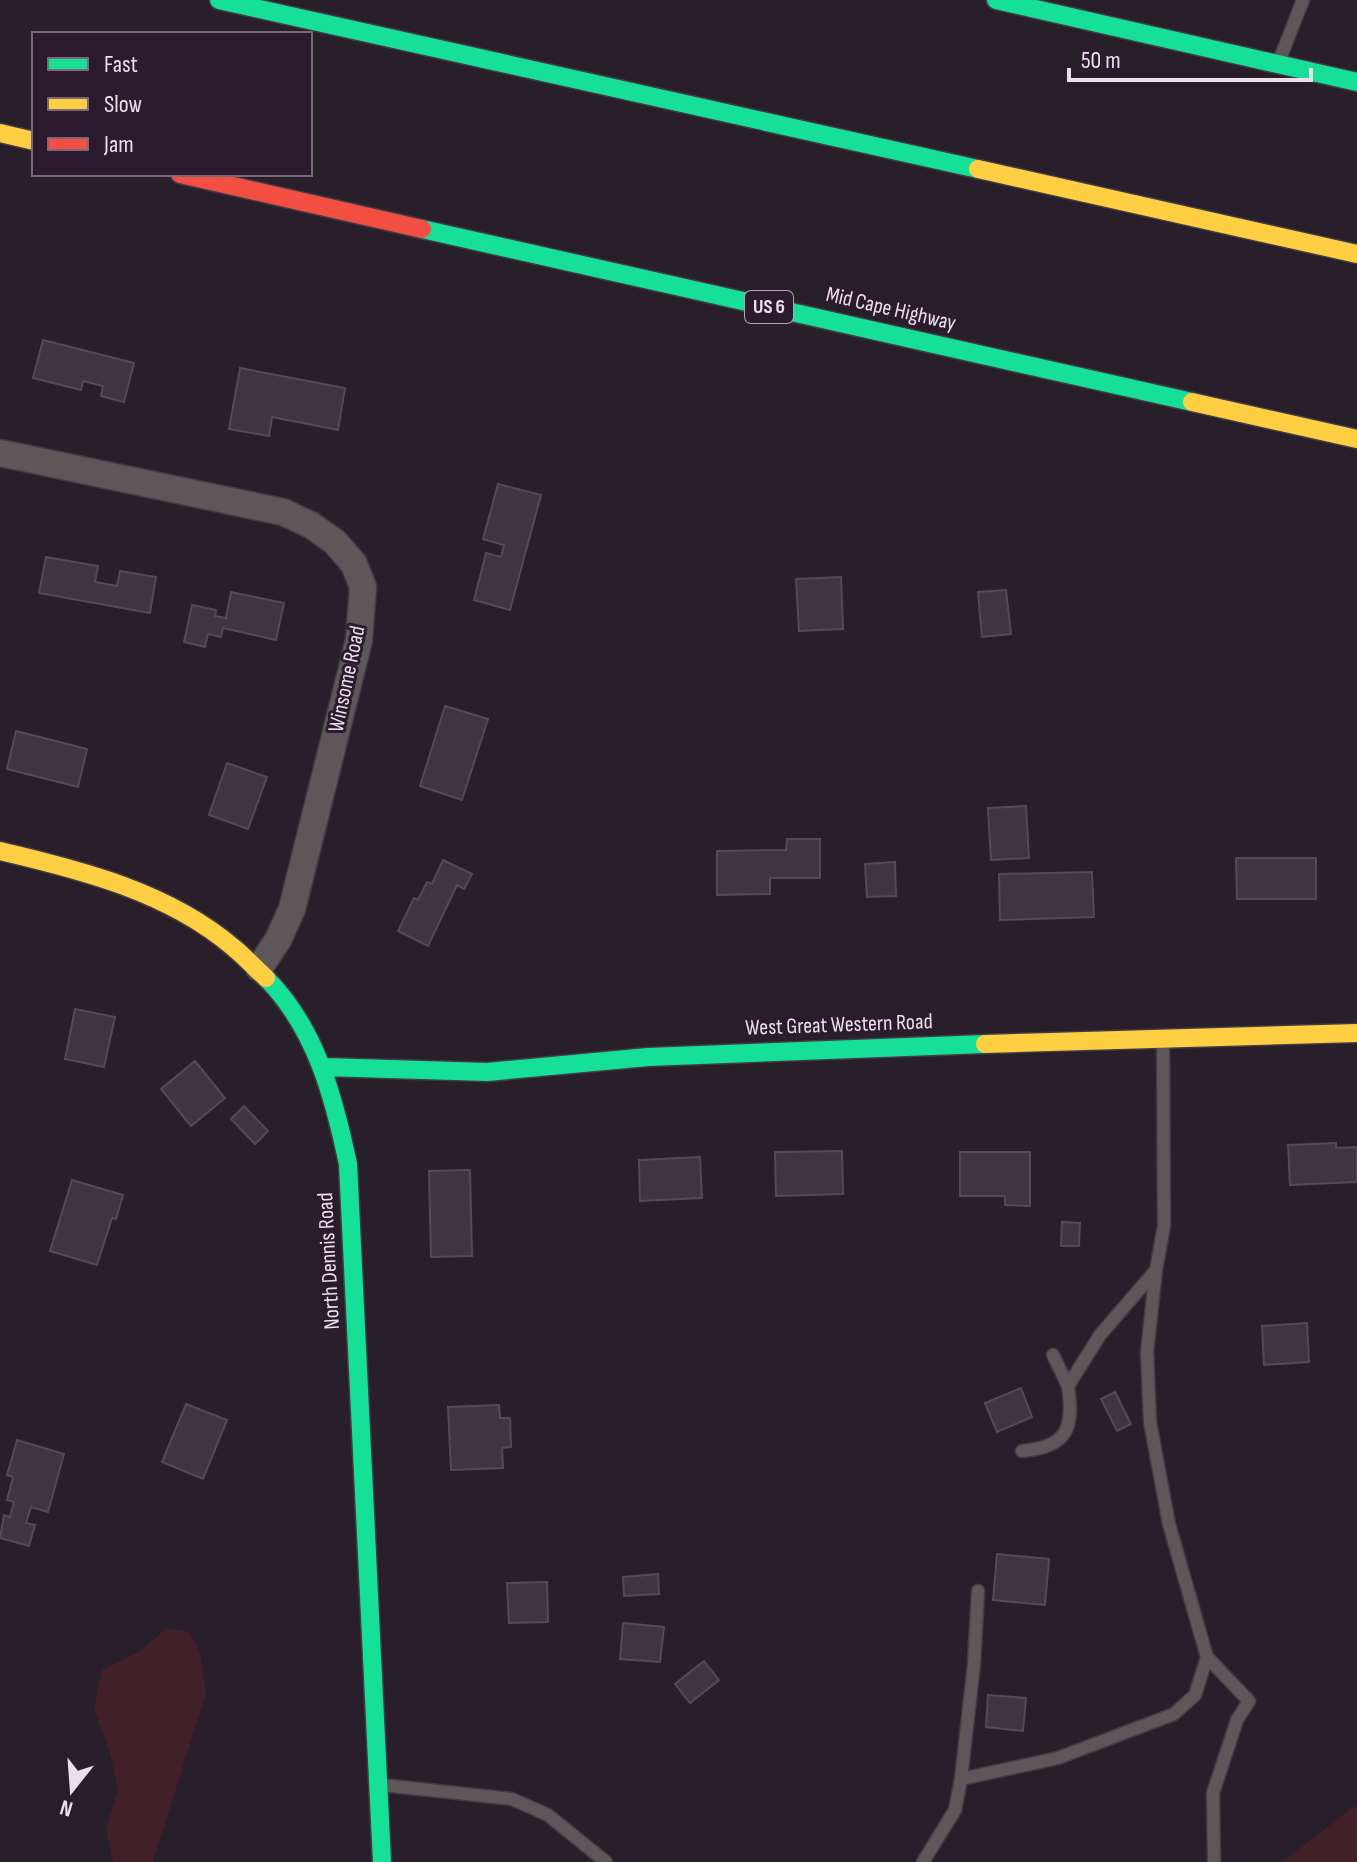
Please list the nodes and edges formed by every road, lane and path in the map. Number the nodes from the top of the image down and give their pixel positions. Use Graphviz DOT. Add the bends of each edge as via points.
graph roads {
  1 [pos="219,0"];
  2 [pos="996,0"];
  3 [pos="1303,0"];
  4 [pos="1278,64"];
  5 [pos="1357,82"];
  6 [pos="0,133"];
  7 [pos="32,141"];
  8 [pos="189,176"];
  9 [pos="1357,254"];
  10 [pos="1357,439"];
  11 [pos="0,453"];
  12 [pos="0,851"];
  13 [pos="259,968"];
  14 [pos="1357,1033"];
  15 [pos="1163,1040"];
  16 [pos="325,1067"];
  17 [pos="1156,1270"];
  18 [pos="1053,1355"];
  19 [pos="1068,1386"];
  20 [pos="1022,1451"];
  21 [pos="978,1591"];
  22 [pos="1207,1657"];
  23 [pos="961,1779"];
  24 [pos="378,1785"];
  25 [pos="382,1862"];
  26 [pos="606,1862"];
  27 [pos="923,1862"];
  28 [pos="1214,1862"];
  1 -- 9 [label="main road"];
  2 -- 4 [label="main road"];
  3 -- 4 [label="lane"];
  4 -- 5 [label="main road"];
  6 -- 7 [label="main road"];
  8 -- 10 [label="main road, Mid Cape Highway / US 6"];
  11 -- 13 [label="street, Winsome Road" via="283,512 335,542 354,564 363,587 359,640 292,909"];
  12 -- 13 [label="main road, North Dennis Road" via="95,876 165,904 220,935"];
  13 -- 16 [label="main road, North Dennis Road" via="298,1016"];
  14 -- 15 [label="main road, West Great Western Road"];
  15 -- 16 [label="main road, West Great Western Road" via="648,1057 487,1072"];
  15 -- 17 [label="lane" via="1164,1226"];
  16 -- 24 [label="main road, North Dennis Road" via="348,1164"];
  17 -- 19 [label="lane" via="1100,1335"];
  17 -- 22 [label="lane" via="1147,1352 1150,1422 1169,1524"];
  18 -- 19 [label="lane"];
  19 -- 20 [label="lane" via="1071,1408 1061,1440"];
  21 -- 23 [label="lane"];
  22 -- 23 [label="lane" via="1195,1695 1174,1714 1058,1758"];
  22 -- 28 [label="lane" via="1249,1701 1237,1720 1213,1793"];
  23 -- 27 [label="lane" via="955,1810"];
  24 -- 25 [label="main road, North Dennis Road"];
  24 -- 26 [label="lane" via="512,1799 548,1815"];
}
